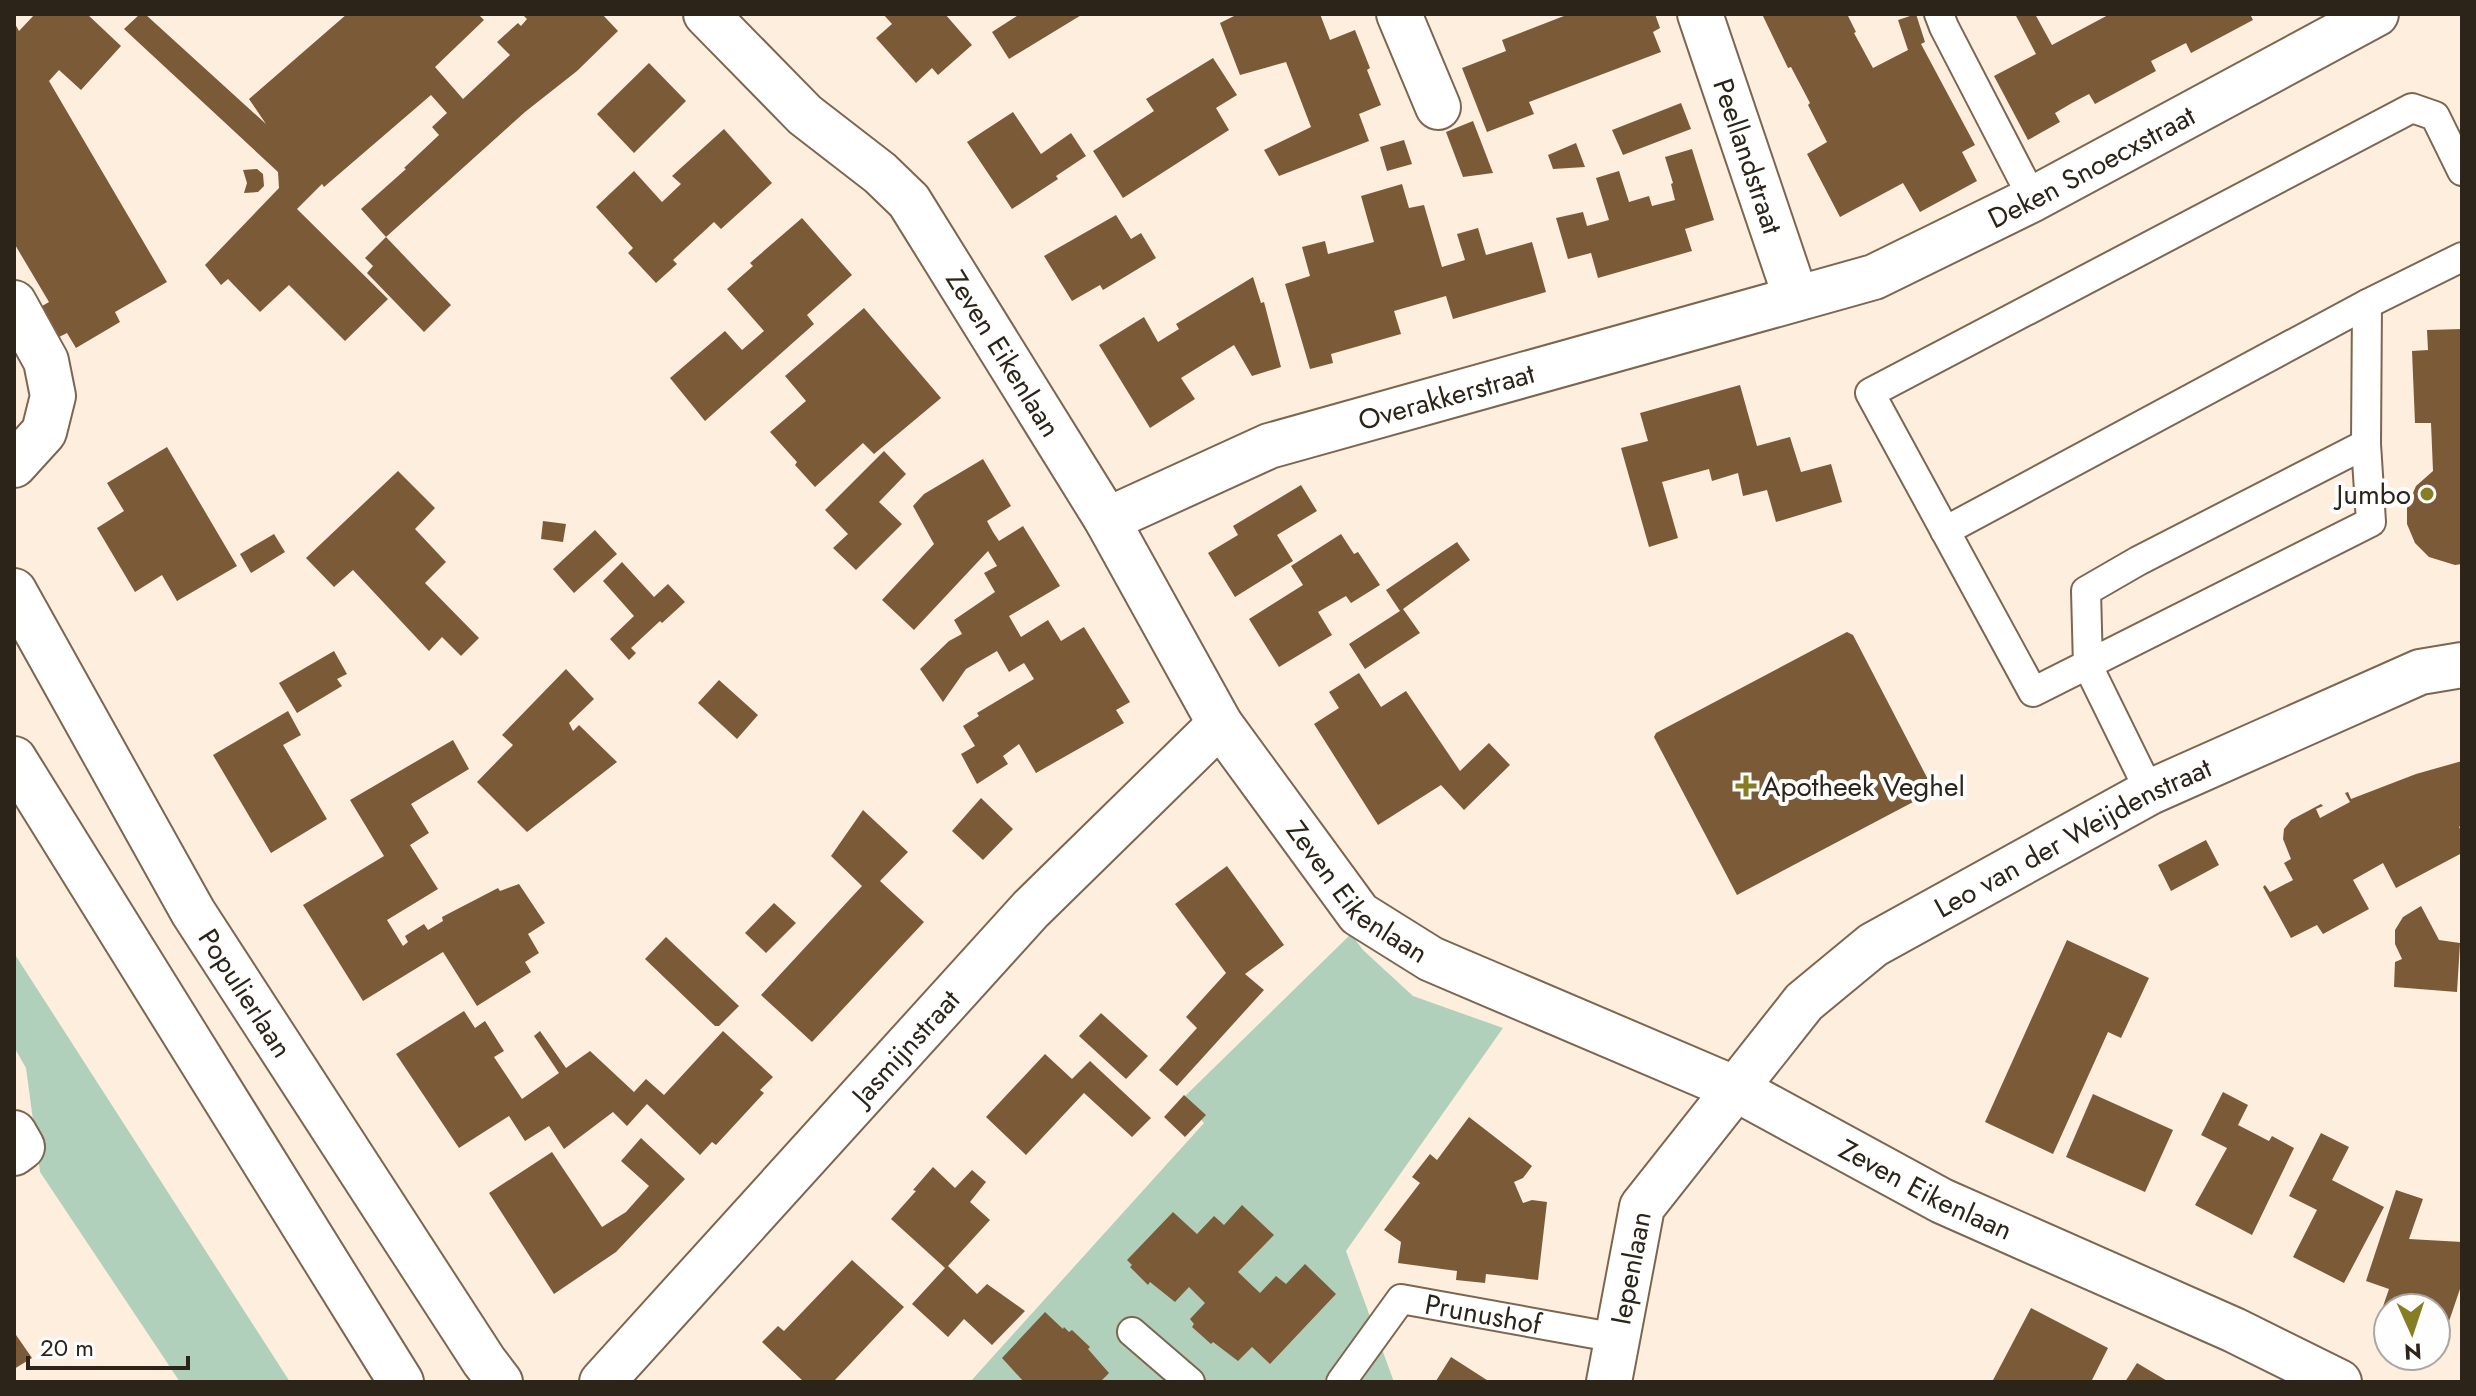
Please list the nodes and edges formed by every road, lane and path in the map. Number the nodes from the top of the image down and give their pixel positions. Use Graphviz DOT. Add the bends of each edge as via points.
graph roads {
  1 [pos="706,14"];
  2 [pos="1399,14"];
  3 [pos="1700,14"];
  4 [pos="1939,14"];
  5 [pos="2376,14"];
  6 [pos="1438,107"];
  7 [pos="2462,171"];
  8 [pos="2033,199"];
  9 [pos="2462,257"];
  10 [pos="1796,298"];
  11 [pos="14,303"];
  12 [pos="2367,304"];
  13 [pos="2366,444"];
  14 [pos="14,465"];
  15 [pos="1107,520"];
  16 [pos="1945,531"];
  17 [pos="14,591"];
  18 [pos="2462,665"];
  19 [pos="2088,666"];
  20 [pos="1220,724"];
  21 [pos="14,759"];
  22 [pos="2150,792"];
  23 [pos="1736,1089"];
  24 [pos="14,1133"];
  25 [pos="14,1153"];
  26 [pos="1132,1332"];
  27 [pos="1617,1338"];
  28 [pos="401,1382"];
  29 [pos="500,1382"];
  30 [pos="602,1382"];
  31 [pos="1190,1382"];
  32 [pos="1341,1382"];
  33 [pos="1609,1382"];
  34 [pos="2339,1382"];
  1 -- 15 [label="street, Zeven Eikenlaan" via="805,115 909,201"];
  2 -- 6 [label="street"];
  3 -- 10 [label="street, Peellandstraat"];
  4 -- 8 [label="lane"];
  5 -- 8 [label="street, Deken Snoecxstraat"];
  7 -- 16 [label="lane" via="2435,116 2412,108 1870,393"];
  8 -- 10 [label="street, Deken Snoecxstraat" via="1874,277"];
  9 -- 12 [label="lane"];
  10 -- 15 [label="street, Overakkerstraat" via="1269,446"];
  11 -- 14 [label="street" via="46,361 53,396 44,432"];
  12 -- 13 [label="lane"];
  12 -- 16 [label="lane"];
  13 -- 19 [label="lane" via="2086,591"];
  13 -- 19 [label="lane" via="2371,522"];
  15 -- 20 [label="street, Zeven Eikenlaan"];
  16 -- 19 [label="lane" via="2033,692"];
  17 -- 29 [label="street, Populierlaan" via="193,912"];
  18 -- 22 [label="street, Leo van der Weijdenstraat" via="2420,672"];
  19 -- 22 [label="lane"];
  20 -- 23 [label="street, Zeven Eikenlaan" via="1359,914 1431,959"];
  20 -- 30 [label="street, Jasmijnstraat" via="1031,909"];
  21 -- 28 [label="street"];
  22 -- 23 [label="street, Leo van der Weijdenstraat" via="1873,945 1804,1002"];
  23 -- 27 [label="street, Iepenlaan" via="1642,1207"];
  23 -- 34 [label="street, Zeven Eikenlaan" via="1942,1201"];
  24 -- 25 [label="street" via="22,1147"];
  26 -- 31 [label="lane"];
  27 -- 32 [label="lane, Prunushof" via="1401,1299"];
  27 -- 33 [label="street, Iepenlaan"];
}
